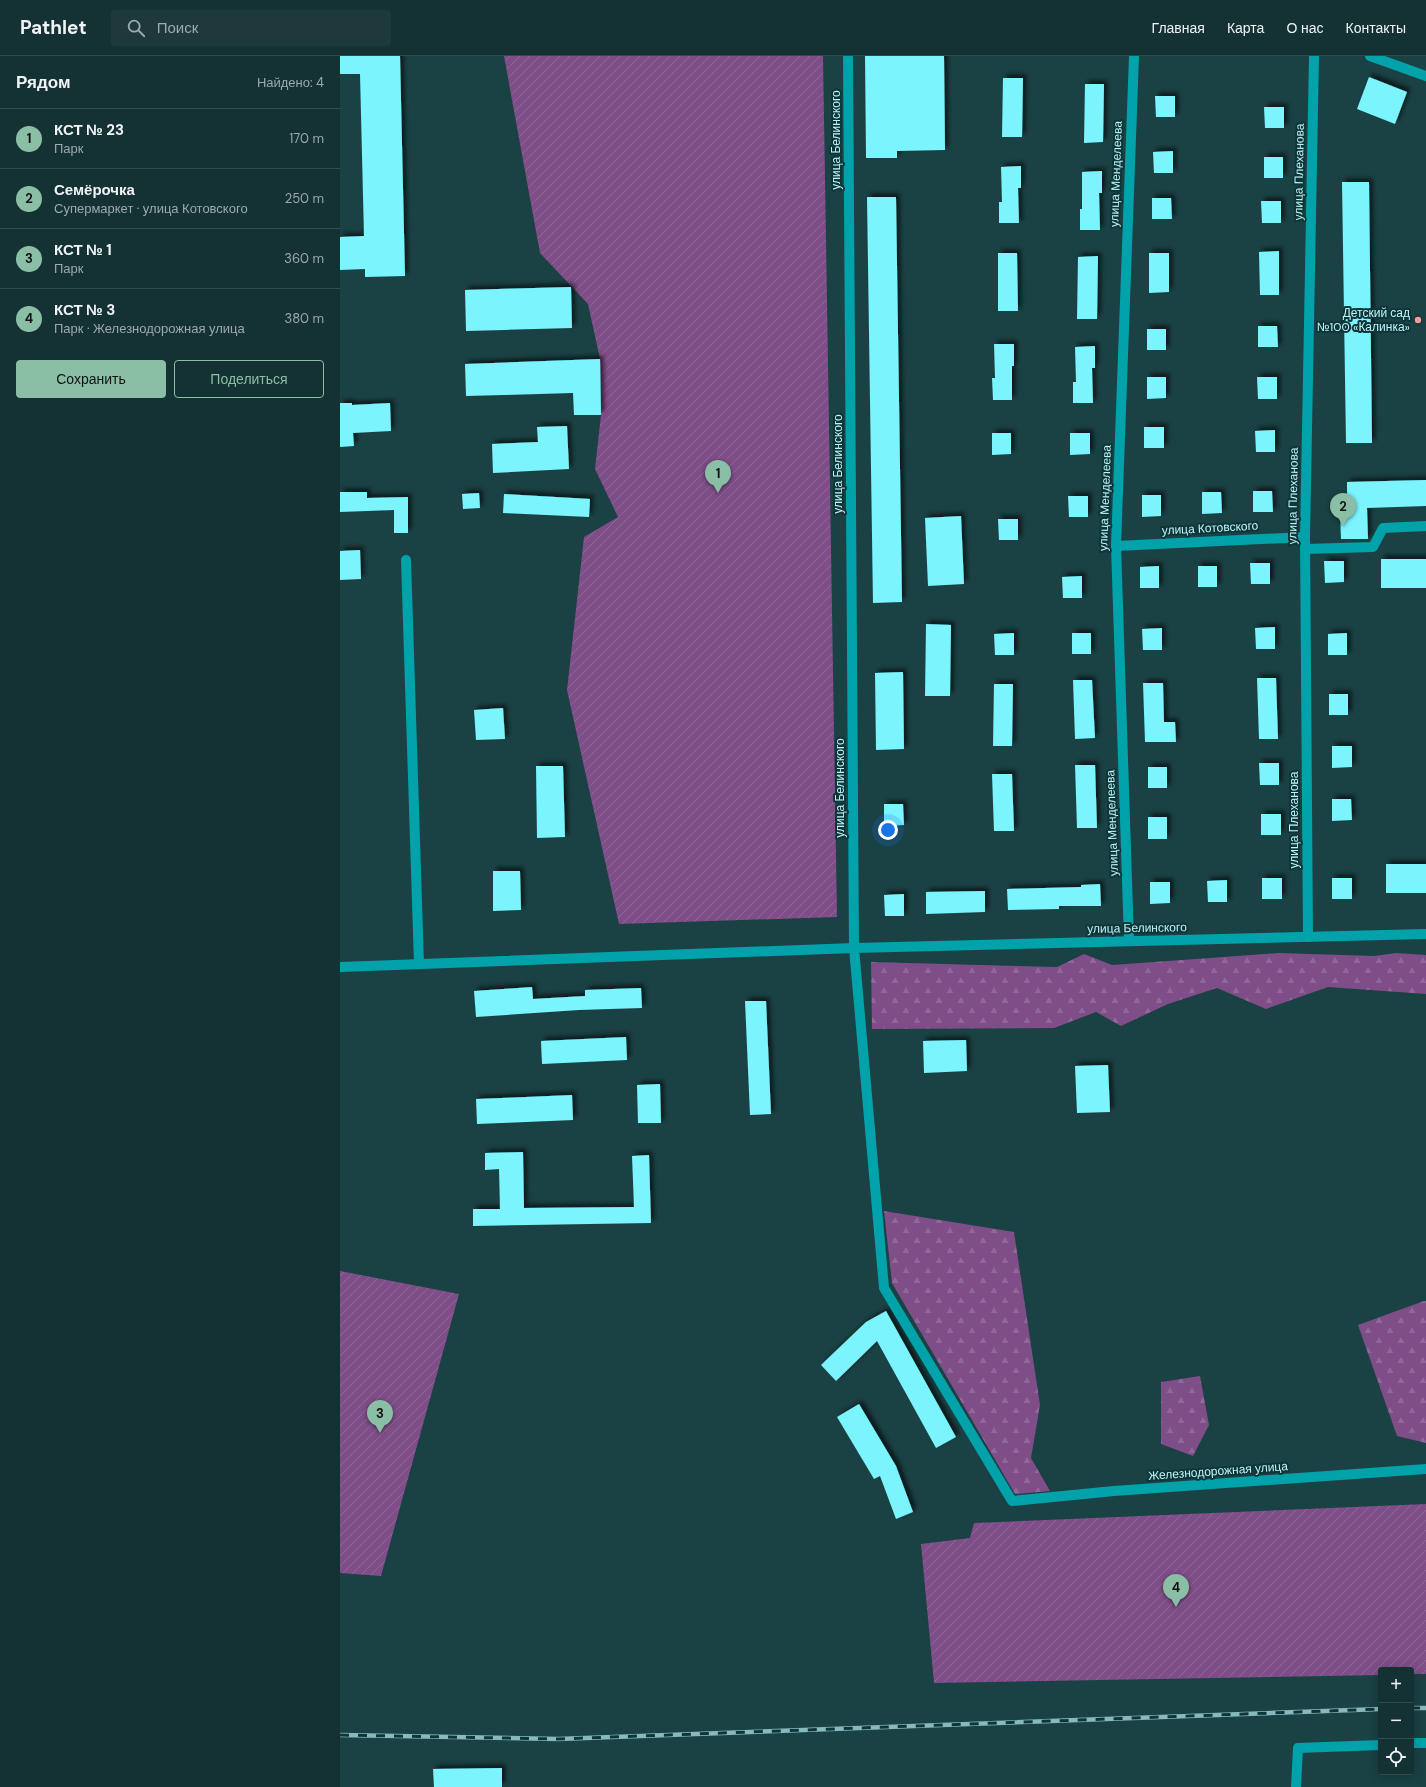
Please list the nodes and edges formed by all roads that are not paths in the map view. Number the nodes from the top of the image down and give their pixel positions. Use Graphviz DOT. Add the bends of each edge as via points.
graph roads {
  1 [pos="848,56"];
  2 [pos="1134,56"];
  3 [pos="1314,56"];
  4 [pos="1370,56"];
  5 [pos="1426,76"];
  6 [pos="1426,526"];
  7 [pos="1305,536"];
  8 [pos="1116,546"];
  9 [pos="1305,549"];
  10 [pos="406,560"];
  11 [pos="1426,934"];
  12 [pos="1308,936"];
  13 [pos="1129,941"];
  14 [pos="854,948"];
  15 [pos="419,964"];
  16 [pos="340,967"];
  17 [pos="1426,1469"];
  18 [pos="1414,1743"];
  19 [pos="1426,1743"];
  20 [pos="1378,1744"];
  21 [pos="1296,1787"];
  1 -- 14 [label="street, улица Белинского"];
  2 -- 8 [label="street, улица Менделеева"];
  3 -- 7 [label="street, улица Плеханова"];
  4 -- 5 [label="street"];
  6 -- 9 [label="street" via="1383,528 1373,547"];
  7 -- 8 [label="street, улица Котовского"];
  7 -- 9 [label="street, улица Плеханова"];
  8 -- 13 [label="street, улица Менделеева"];
  9 -- 12 [label="street, улица Плеханова"];
  10 -- 15 [label="street"];
  11 -- 12 [label="street, улица Белинского"];
  12 -- 13 [label="street, улица Белинского"];
  13 -- 14 [label="street, улица Белинского"];
  14 -- 15 [label="street"];
  14 -- 17 [label="street, Железнодорожная улица" via="884,1288 1012,1501 1114,1491"];
  15 -- 16 [label="street"];
  18 -- 19 [label="street"];
  20 -- 21 [label="street" via="1298,1748"];
}
